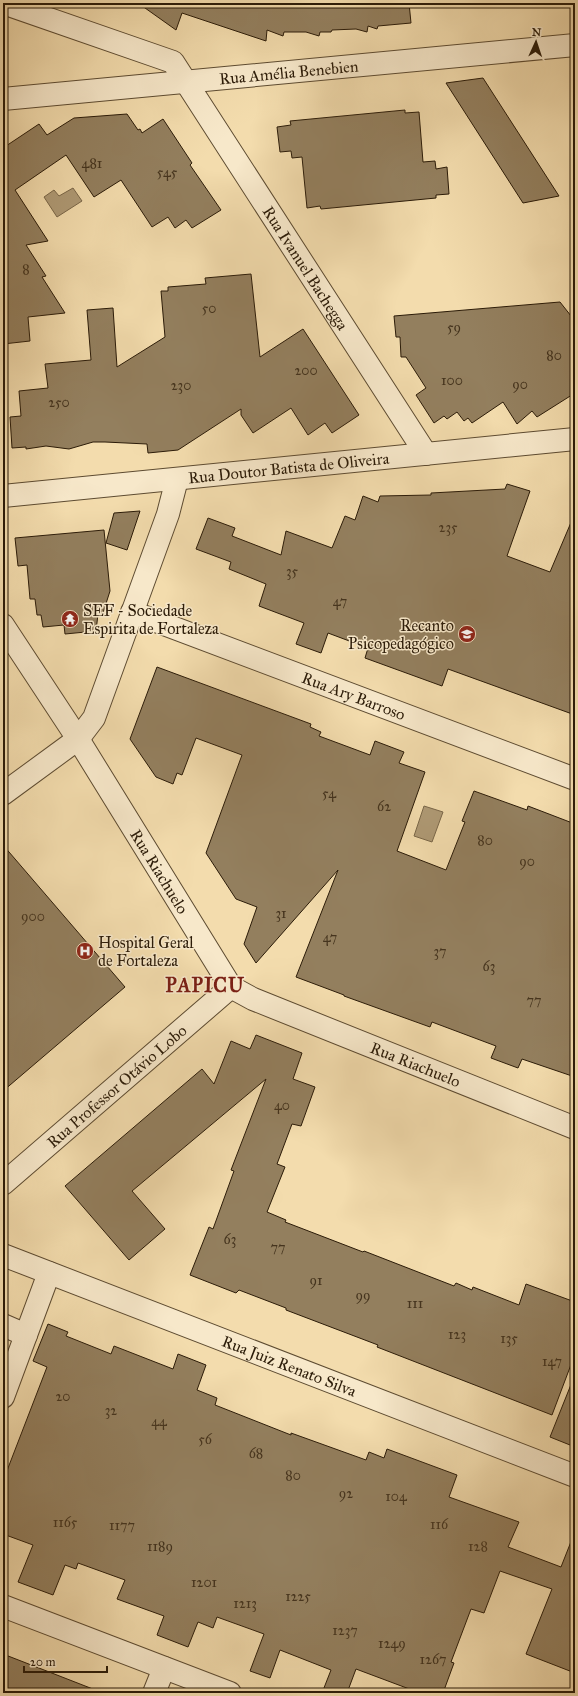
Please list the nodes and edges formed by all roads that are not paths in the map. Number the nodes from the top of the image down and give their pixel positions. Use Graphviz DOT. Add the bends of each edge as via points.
graph roads {
  1 [pos="3,3"];
  2 [pos="575,45"];
  3 [pos="186,82"];
  4 [pos="3,99"];
  5 [pos="575,439"];
  6 [pos="426,454"];
  7 [pos="177,479"];
  8 [pos="3,496"];
  9 [pos="132,612"];
  10 [pos="3,624"];
  11 [pos="78,739"];
  12 [pos="575,779"];
  13 [pos="3,794"];
  14 [pos="231,987"];
  15 [pos="575,1128"];
  16 [pos="3,1184"];
  17 [pos="3,1255"];
  18 [pos="49,1273"];
  19 [pos="3,1326"];
  20 [pos="26,1335"];
  21 [pos="3,1397"];
  22 [pos="575,1476"];
  23 [pos="3,1606"];
  24 [pos="164,1668"];
  25 [pos="154,1693"];
  26 [pos="230,1693"];
  1 -- 3 [label="street, Rua Ivanuel Bachegga" via="173,62"];
  2 -- 3 [label="street, Rua Amélia Benebien"];
  3 -- 4 [label="street, Rua Amélia Benebien"];
  3 -- 6 [label="street, Rua Ivanuel Bachegga"];
  5 -- 6 [label="street, Rua Doutor Batista de Oliveira"];
  6 -- 7 [label="street, Rua Doutor Batista de Oliveira"];
  7 -- 8 [label="street, Rua Doutor Batista de Oliveira"];
  7 -- 9 [label="street" via="168,514"];
  9 -- 11 [label="street" via="94,718"];
  9 -- 12 [label="street, Rua Ary Barroso"];
  10 -- 11 [label="street, Rua Riachuelo"];
  11 -- 13 [label="street"];
  11 -- 14 [label="street, Rua Riachuelo"];
  14 -- 15 [label="street, Rua Riachuelo" via="253,999"];
  14 -- 16 [label="street, Rua Professor Otávio Lobo"];
  17 -- 18 [label="street, Rua Juiz Renato Silva"];
  18 -- 20 [label="street"];
  18 -- 22 [label="street, Rua Juiz Renato Silva"];
  19 -- 20 [label="street"];
  20 -- 21 [label="street"];
  23 -- 24 [label="street"];
  24 -- 25 [label="street"];
  24 -- 26 [label="street"];
}
